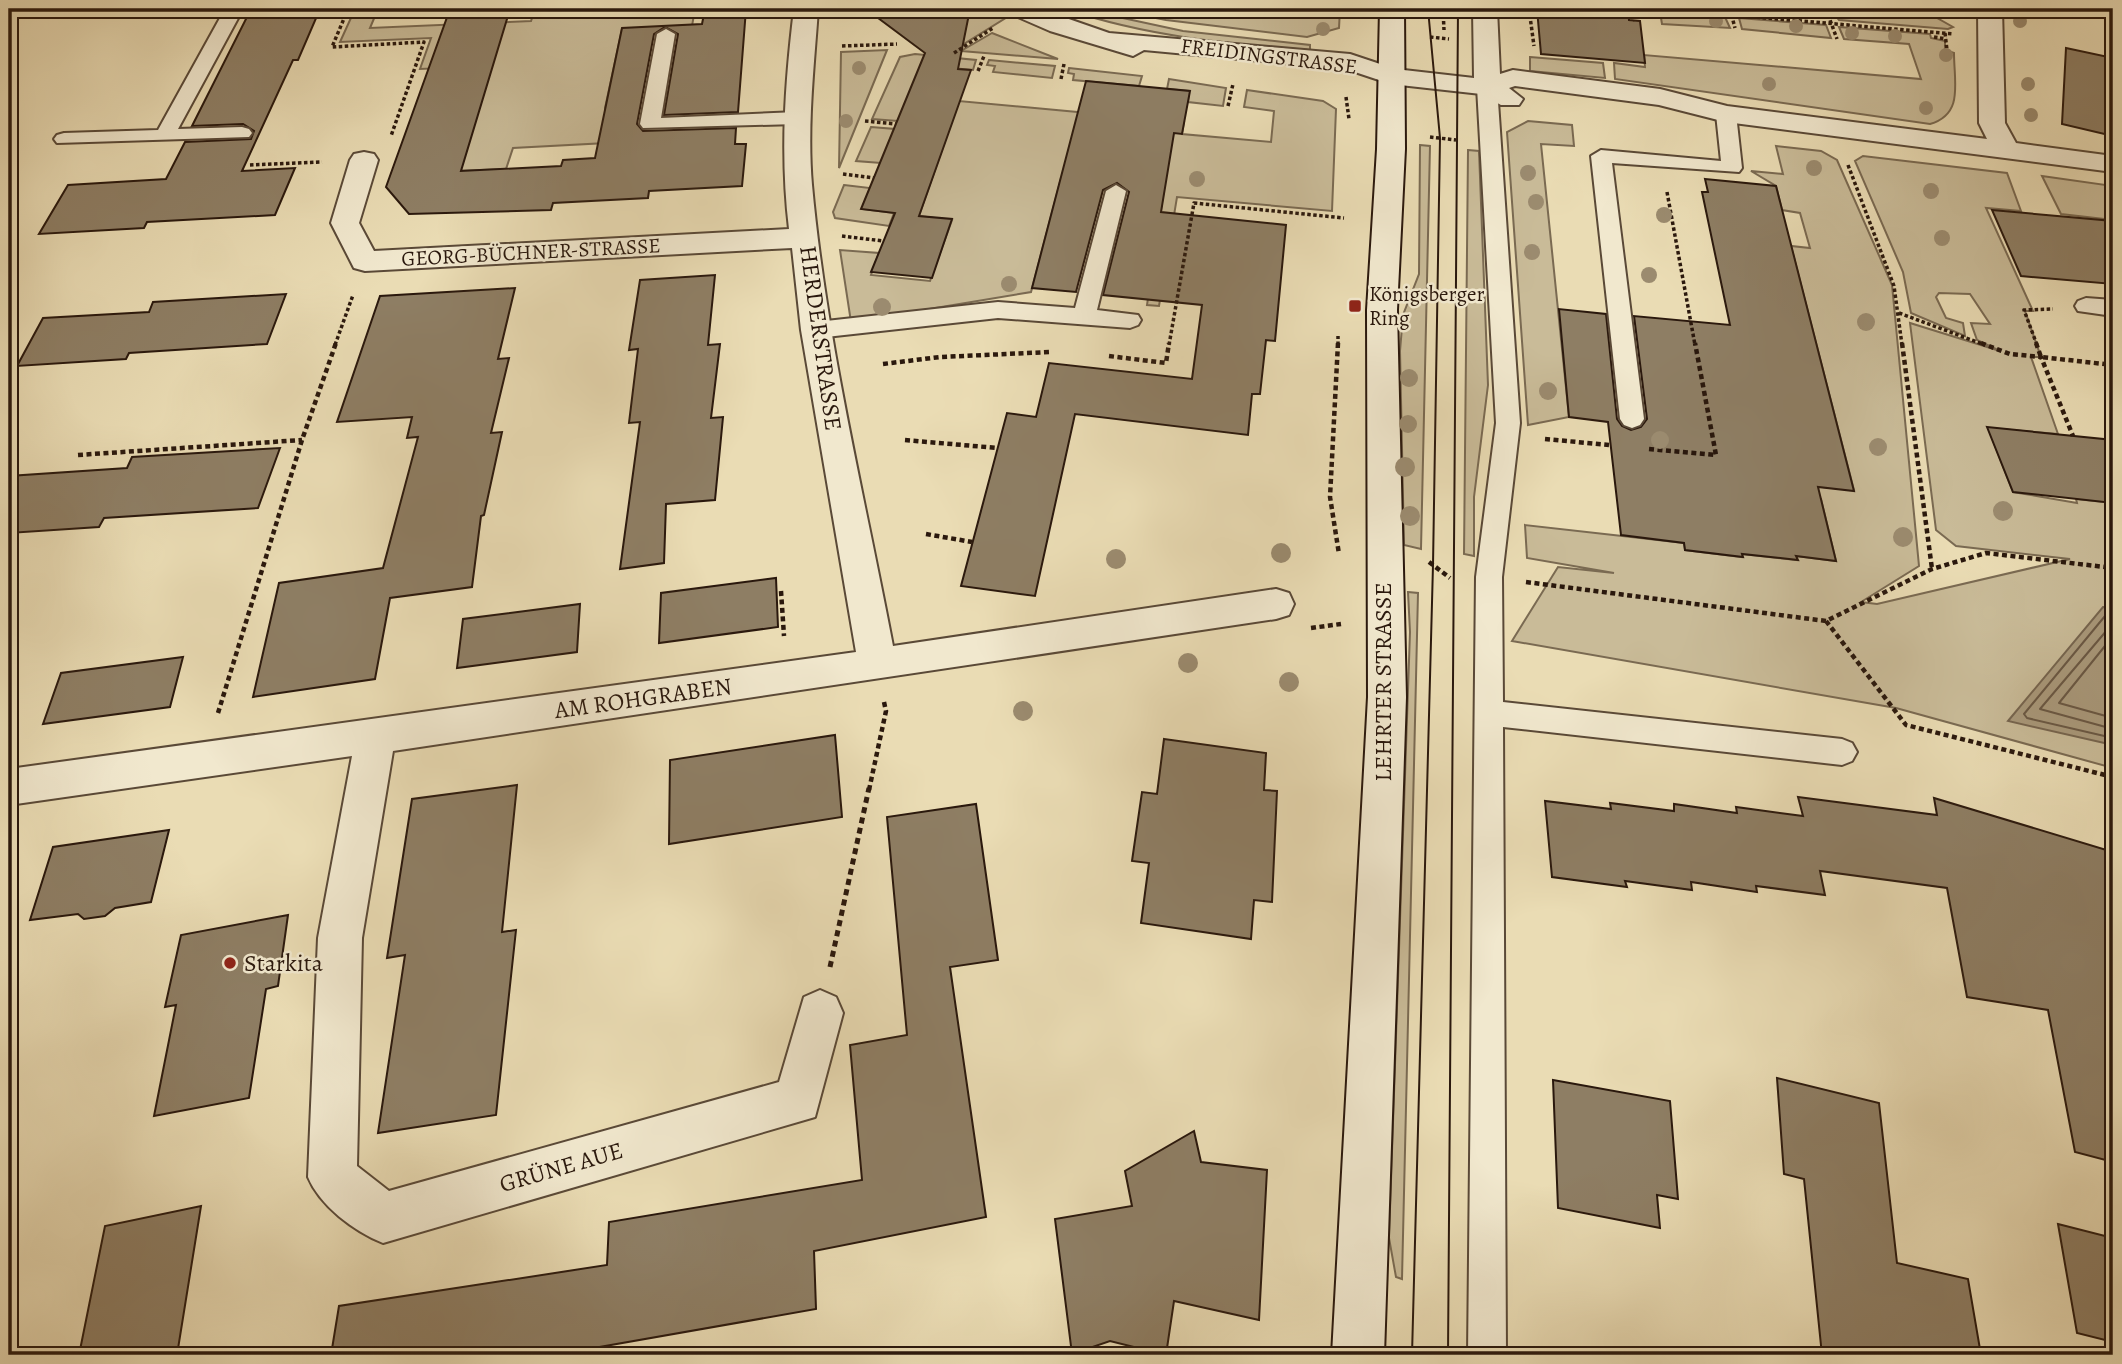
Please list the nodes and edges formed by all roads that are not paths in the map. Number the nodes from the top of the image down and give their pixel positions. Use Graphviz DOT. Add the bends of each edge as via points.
graph roads {
  1 [pos="234,9"];
  2 [pos="806,9"];
  3 [pos="1021,9"];
  4 [pos="1392,9"];
  5 [pos="1485,9"];
  6 [pos="1990,9"];
  7 [pos="666,34"];
  8 [pos="1110,40"];
  9 [pos="1391,76"];
  10 [pos="1305,82"];
  11 [pos="1487,87"];
  12 [pos="1347,88"];
  13 [pos="1726,114"];
  14 [pos="797,118"];
  15 [pos="242,133"];
  16 [pos="164,136"];
  17 [pos="64,139"];
  18 [pos="2005,149"];
  19 [pos="364,160"];
  20 [pos="2113,164"];
  21 [pos="1116,191"];
  22 [pos="806,238"];
  23 [pos="2086,306"];
  24 [pos="2113,308"];
  25 [pos="1085,314"];
  26 [pos="1130,320"];
  27 [pos="817,330"];
  28 [pos="1632,419"];
  29 [pos="1276,604"];
  30 [pos="877,664"];
  31 [pos="1489,713"];
  32 [pos="375,737"];
  33 [pos="1842,752"];
  34 [pos="9,787"];
  35 [pos="820,1013"];
  36 [pos="1359,1355"];
  37 [pos="1487,1355"];
  1 -- 16 [label="lane"];
  2 -- 14 [label="street, HERDERSTRASSE"];
  3 -- 8 [label="street, FREIDINGSTRASSE" via="1059,26"];
  4 -- 9 [label="street, LEHRTER STRASSE"];
  5 -- 11 [label="street"];
  6 -- 18 [label="street" via="1992,123"];
  7 -- 14 [label="lane" via="650,124"];
  8 -- 9 [label="street, FREIDINGSTRASSE" via="1349,62"];
  8 -- 10 [label="street, FREIDINGSTRASSE" via="1186,65"];
  9 -- 11 [label="street"];
  9 -- 12 [label="street, FREIDINGSTRASSE"];
  9 -- 36 [label="street, LEHRTER STRASSE" via="1381,436 1387,696"];
  11 -- 13 [label="street" via="1516,102 1661,116"];
  11 -- 31 [label="lane" via="1508,423 1489,577"];
  13 -- 18 [label="street"];
  13 -- 28 [label="lane" via="1732,168 1601,156"];
  14 -- 22 [label="street, HERDERSTRASSE" via="798,184"];
  15 -- 16 [label="lane"];
  16 -- 17 [label="lane"];
  18 -- 20 [label="street"];
  19 -- 22 [label="street, GEORG-BÜCHNER-STRASSE" via="345,223 365,261"];
  21 -- 25 [label="lane"];
  22 -- 27 [label="street, HERDERSTRASSE"];
  23 -- 24 [label="lane"];
  25 -- 26 [label="lane"];
  25 -- 27 [label="lane" via="998,310"];
  27 -- 30 [label="street, HERDERSTRASSE"];
  29 -- 30 [label="street, AM ROHGRABEN"];
  30 -- 32 [label="street, AM ROHGRABEN"];
  31 -- 33 [label="lane"];
  31 -- 37 [label="lane"];
  32 -- 34 [label="street, AM ROHGRABEN"];
  32 -- 35 [label="street, GRÜNE AUE" via="340,938 332,1177 383,1218 798,1100"];
}
